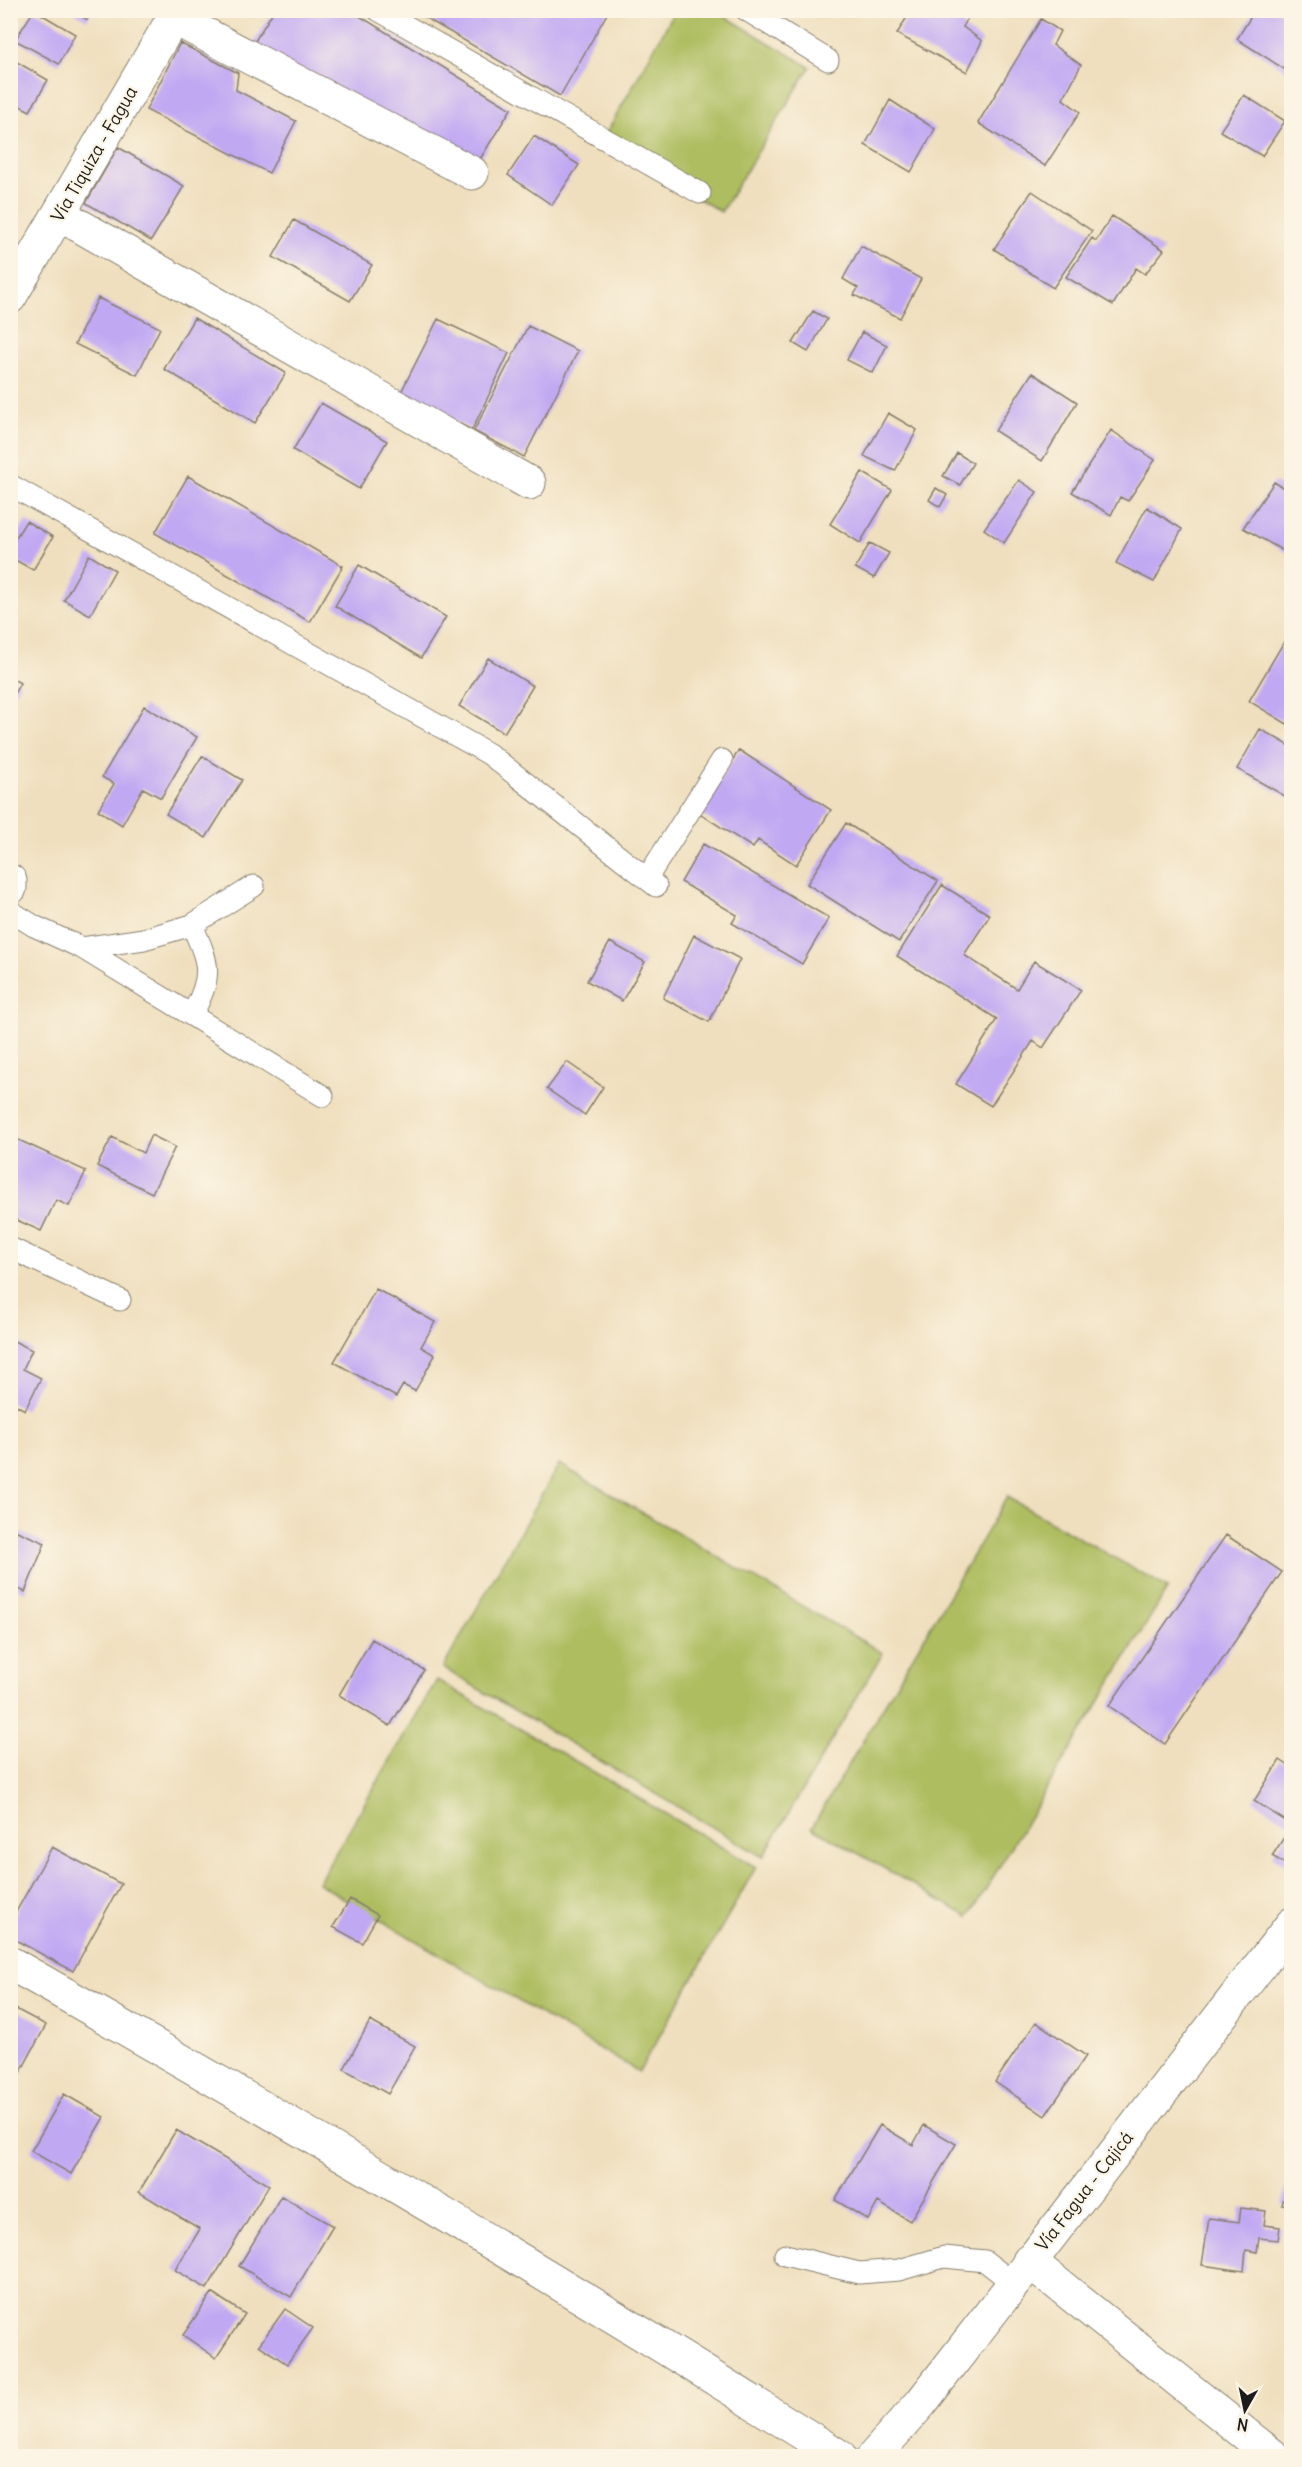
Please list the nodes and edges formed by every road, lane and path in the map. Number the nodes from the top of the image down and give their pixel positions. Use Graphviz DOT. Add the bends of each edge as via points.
graph roads {
  1 [pos="378,10"];
  2 [pos="746,10"];
  3 [pos="176,14"];
  4 [pos="828,60"];
  5 [pos="472,173"];
  6 [pos="700,193"];
  7 [pos="59,214"];
  8 [pos="10,297"];
  9 [pos="529,483"];
  10 [pos="10,485"];
  11 [pos="722,760"];
  12 [pos="10,881"];
  13 [pos="254,886"];
  14 [pos="10,888"];
  15 [pos="10,911"];
  16 [pos="192,925"];
  17 [pos="82,948"];
  18 [pos="192,1015"];
  19 [pos="323,1096"];
  20 [pos="10,1248"];
  21 [pos="120,1300"];
  22 [pos="1292,1923"];
  23 [pos="10,1963"];
  24 [pos="786,2255"];
  25 [pos="1021,2272"];
  26 [pos="838,2457"];
  27 [pos="874,2457"];
  28 [pos="1273,2457"];
  1 -- 6 [label="lane"];
  2 -- 4 [label="lane"];
  3 -- 5 [label="street"];
  3 -- 7 [label="street, Vía Tiquiza - Fagua"];
  7 -- 8 [label="street, Vía Tiquiza - Fagua"];
  7 -- 9 [label="street"];
  10 -- 11 [label="lane" via="489,754 651,882"];
  12 -- 14 [label="street"];
  13 -- 16 [label="lane"];
  15 -- 17 [label="lane"];
  16 -- 17 [label="lane" via="144,939"];
  16 -- 18 [label="lane" via="207,960 206,987"];
  17 -- 18 [label="lane"];
  18 -- 19 [label="lane"];
  20 -- 21 [label="lane"];
  22 -- 25 [label="street, Vía Fagua - Cajicá"];
  23 -- 26 [label="street" via="174,2055 692,2364"];
  24 -- 25 [label="lane" via="859,2273 899,2270 944,2257 985,2261"];
  25 -- 27 [label="street, Vía Fagua - Cajicá" via="921,2403"];
  25 -- 28 [label="street"];
}
